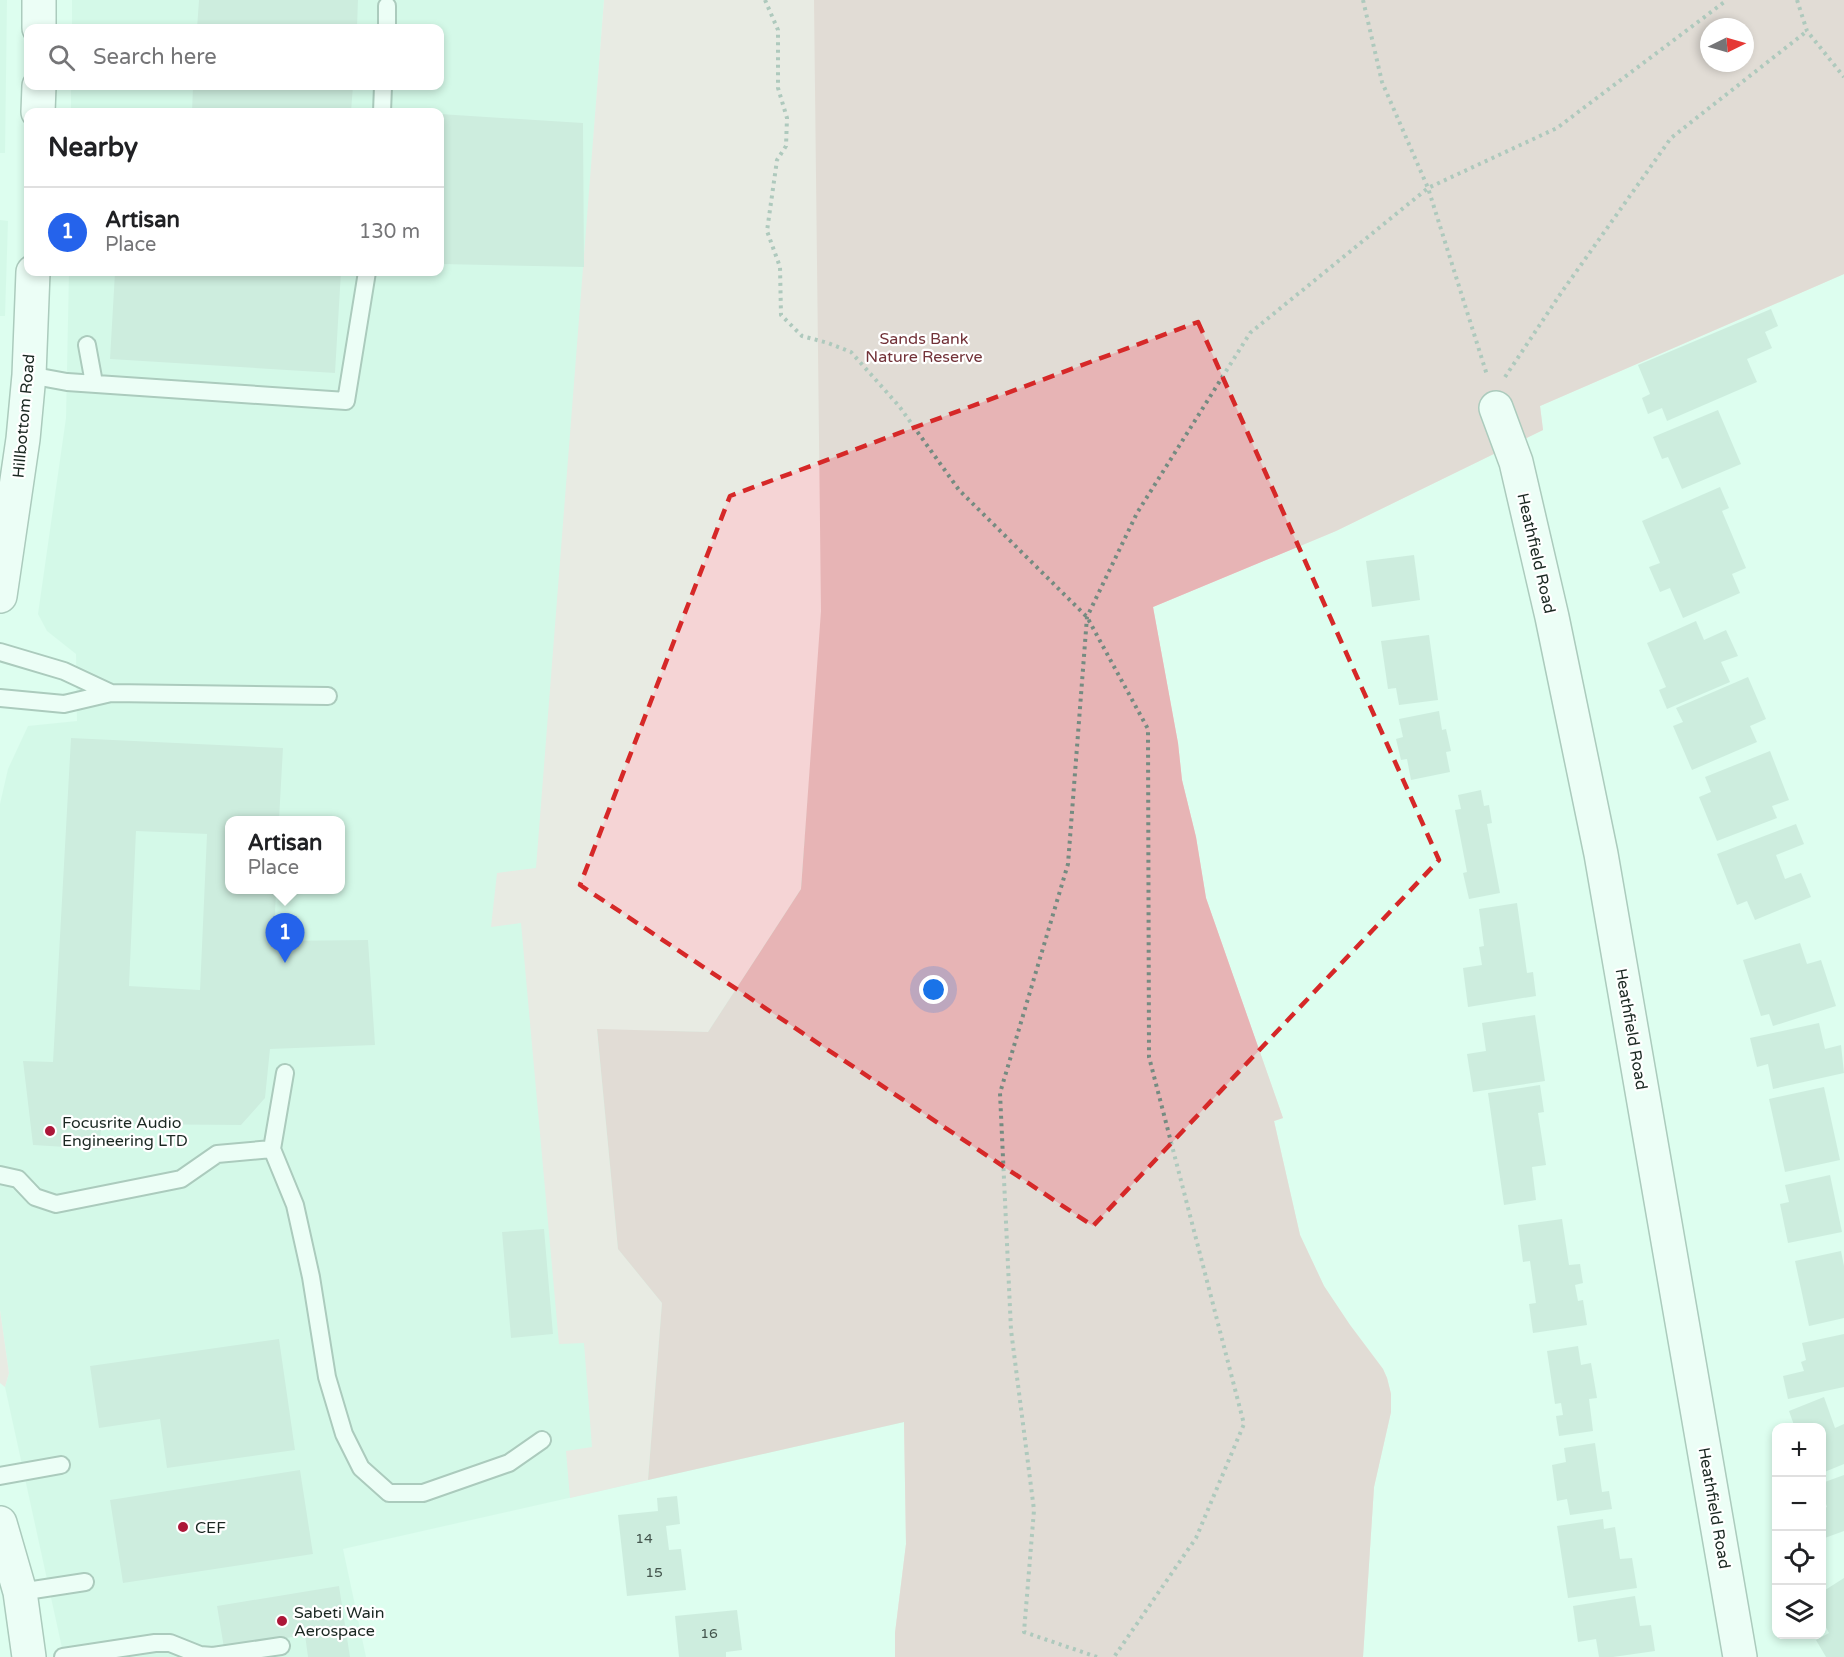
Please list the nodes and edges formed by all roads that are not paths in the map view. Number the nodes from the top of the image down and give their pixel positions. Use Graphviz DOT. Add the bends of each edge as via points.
graph roads {
  1 [pos="39,0"];
  2 [pos="387,6"];
  3 [pos="39,24"];
  4 [pos="387,24"];
  5 [pos="39,90"];
  6 [pos="383,90"];
  7 [pos="38,108"];
  8 [pos="382,108"];
  9 [pos="33,276"];
  10 [pos="366,276"];
  11 [pos="87,345"];
  12 [pos="29,375"];
  13 [pos="94,384"];
  14 [pos="1495,401"];
  15 [pos="12,437"];
  16 [pos="0,596"];
  17 [pos="0,652"];
  18 [pos="111,693"];
  19 [pos="328,696"];
  20 [pos="0,698"];
  21 [pos="285,1072"];
  22 [pos="272,1149"];
  23 [pos="0,1175"];
  24 [pos="542,1440"];
  25 [pos="61,1465"];
  26 [pos="0,1476"];
  27 [pos="0,1523"];
  28 [pos="85,1582"];
  29 [pos="20,1592"];
  30 [pos="281,1646"];
  31 [pos="83,1655"];
  32 [pos="29,1657"];
  33 [pos="63,1657"];
  34 [pos="1740,1657"];
  1 -- 3 [label="street"];
  2 -- 4 [label="lane"];
  5 -- 7 [label="street"];
  6 -- 8 [label="lane"];
  9 -- 12 [label="street, Hillbottom Road"];
  10 -- 13 [label="lane" via="346,402"];
  11 -- 13 [label="lane"];
  12 -- 13 [label="lane"];
  12 -- 15 [label="street, Hillbottom Road"];
  14 -- 34 [label="street, Heathfield Road" via="1516,462 1601,854"];
  15 -- 16 [label="street, Hillbottom Road"];
  17 -- 18 [label="lane" via="64,671"];
  18 -- 19 [label="lane"];
  18 -- 20 [label="lane" via="64,704"];
  21 -- 22 [label="lane"];
  22 -- 23 [label="lane" via="217,1154 181,1179 56,1204 35,1197 18,1179"];
  22 -- 24 [label="lane" via="295,1205 327,1377 344,1434 361,1468 389,1493 423,1493 509,1463"];
  25 -- 26 [label="lane"];
  27 -- 29 [label="street"];
  28 -- 29 [label="lane"];
  29 -- 32 [label="street"];
  30 -- 31 [label="lane" via="213,1656 155,1643"];
  31 -- 33 [label="lane"];
}
